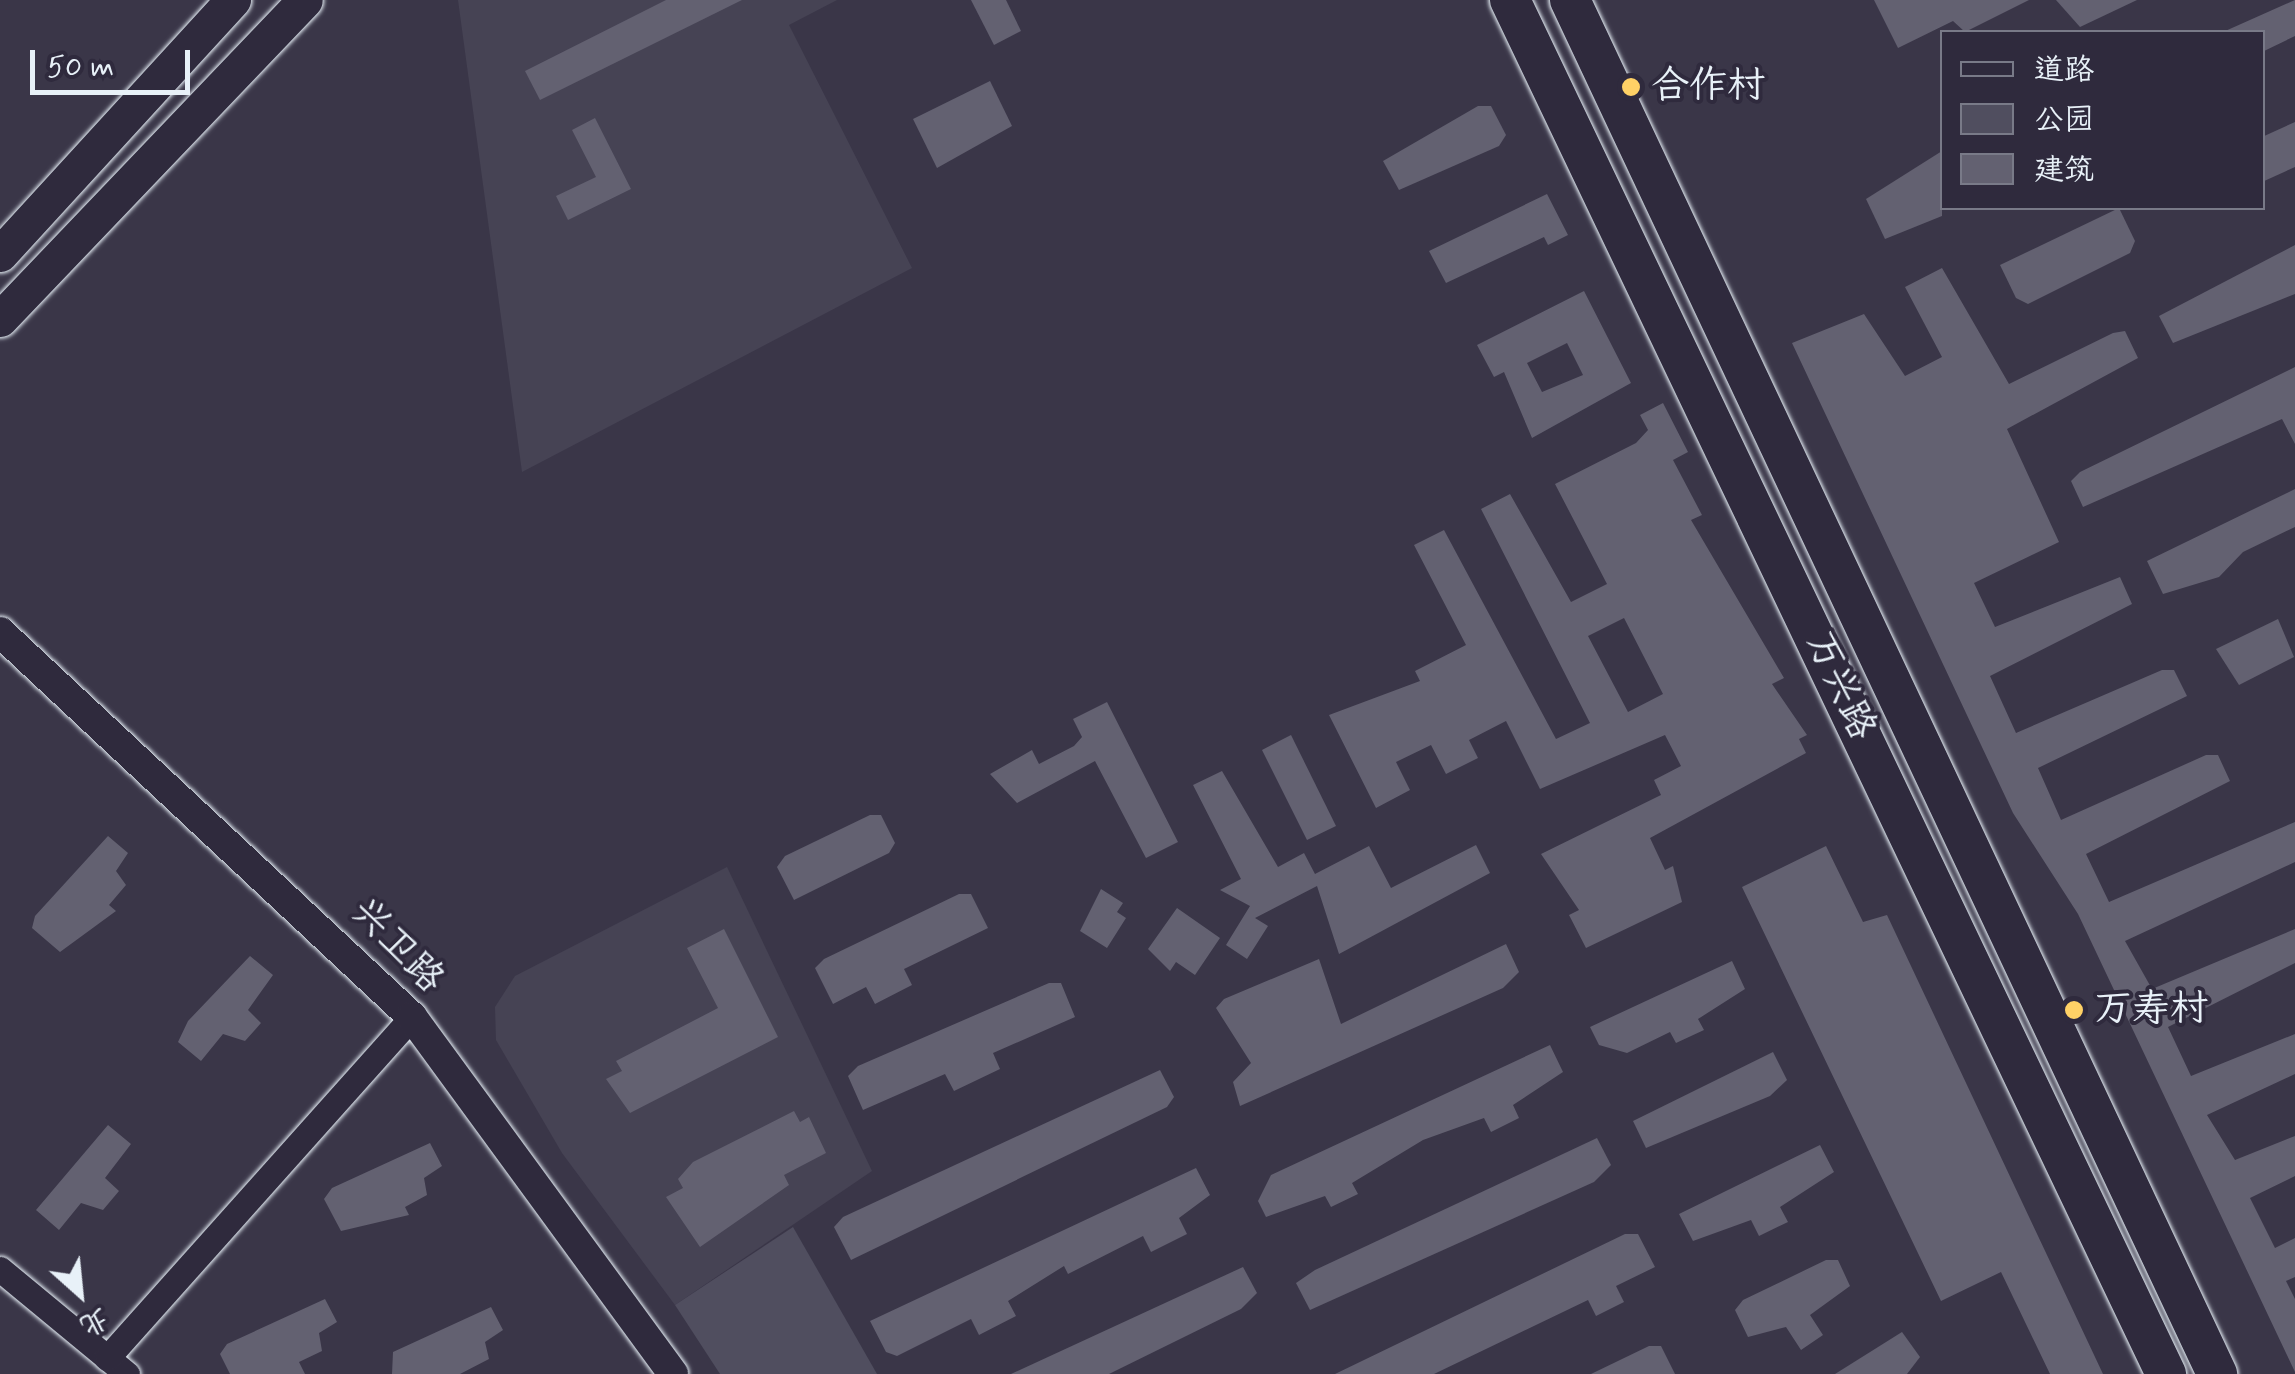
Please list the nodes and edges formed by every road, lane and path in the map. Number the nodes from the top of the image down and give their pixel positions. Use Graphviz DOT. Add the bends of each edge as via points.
graph roads {
  1 [pos="233,0"];
  2 [pos="304,0"];
  3 [pos="1510,0"];
  4 [pos="1570,0"];
  5 [pos="0,254"];
  6 [pos="0,319"];
  7 [pos="0,632"];
  8 [pos="412,1017"];
  9 [pos="0,1269"];
  10 [pos="117,1366"];
  11 [pos="673,1374"];
  12 [pos="2166,1374"];
  13 [pos="2217,1374"];
  1 -- 5 [label="main road"];
  2 -- 6 [label="main road"];
  3 -- 12 [label="main road, 万兴路"];
  4 -- 13 [label="main road, 万兴路"];
  7 -- 8 [label="street, 兴卫路"];
  8 -- 10 [label="street"];
  8 -- 11 [label="street, 兴卫路"];
  9 -- 10 [label="street"];
}
